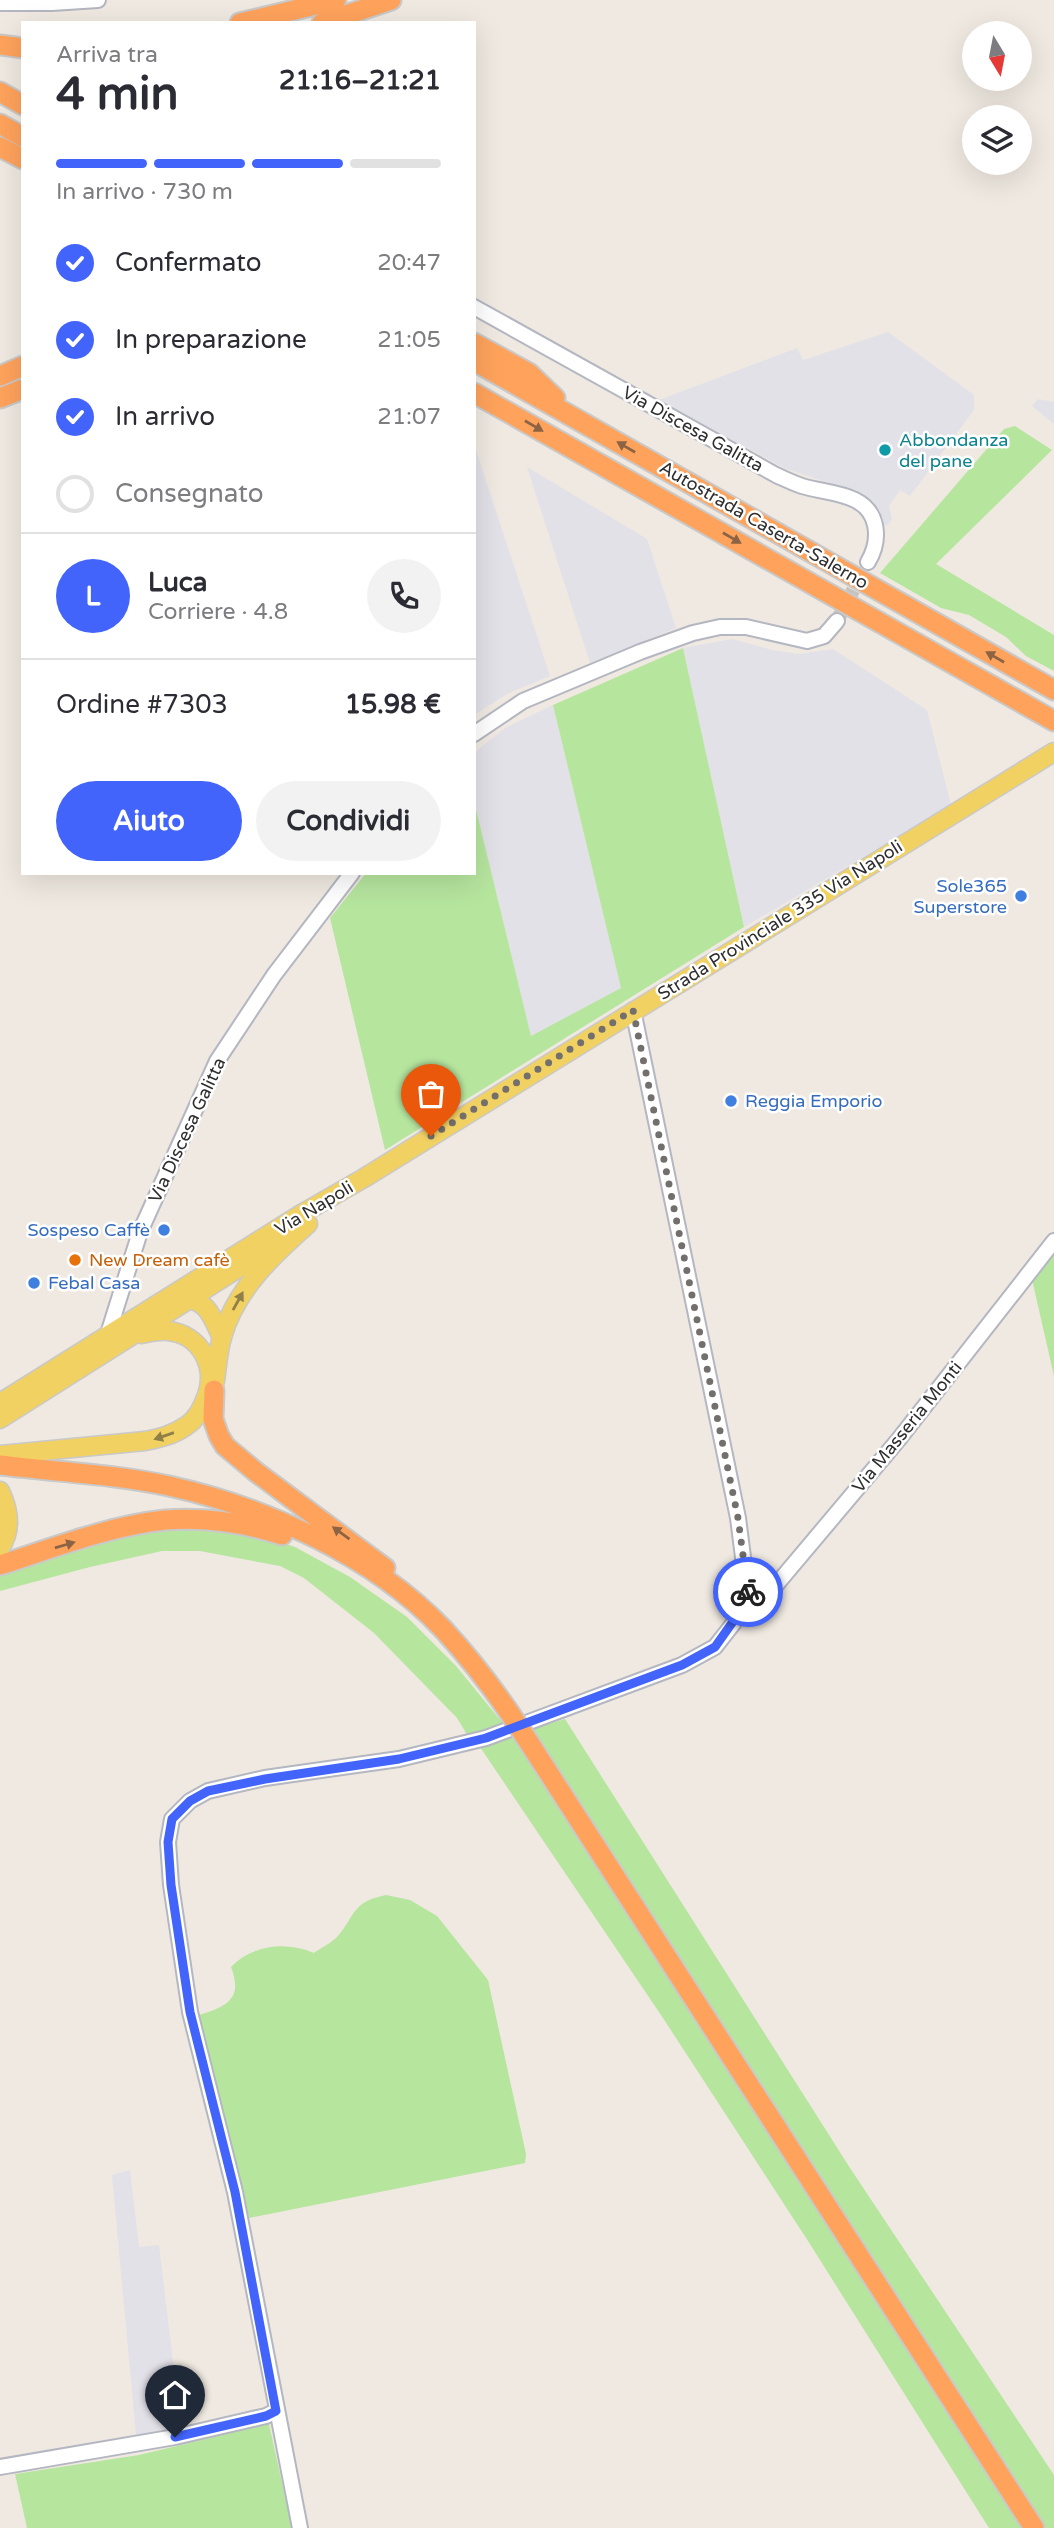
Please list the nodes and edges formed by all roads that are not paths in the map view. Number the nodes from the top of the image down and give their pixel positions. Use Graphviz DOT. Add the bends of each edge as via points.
graph roads {
  1 [pos="98,0"];
  2 [pos="391,0"];
  3 [pos="0,3"];
  4 [pos="340,9"];
  5 [pos="254,21"];
  6 [pos="292,21"];
  7 [pos="325,21"];
  8 [pos="0,45"];
  9 [pos="21,48"];
  10 [pos="0,93"];
  11 [pos="21,104"];
  12 [pos="0,124"];
  13 [pos="21,136"];
  14 [pos="0,147"];
  15 [pos="21,158"];
  16 [pos="476,308"];
  17 [pos="476,344"];
  18 [pos="476,362"];
  19 [pos="21,367"];
  20 [pos="0,376"];
  21 [pos="21,391"];
  22 [pos="476,394"];
  23 [pos="0,398"];
  24 [pos="582,422"];
  25 [pos="868,562"];
  26 [pos="837,621"];
  27 [pos="1054,690"];
  28 [pos="1054,721"];
  29 [pos="476,733"];
  30 [pos="1054,752"];
  31 [pos="350,875"];
  32 [pos="633,1010"];
  33 [pos="364,1178"];
  34 [pos="308,1224"];
  35 [pos="1054,1241"];
  36 [pos="191,1299"];
  37 [pos="134,1335"];
  38 [pos="107,1336"];
  39 [pos="222,1338"];
  40 [pos="76,1355"];
  41 [pos="47,1374"];
  42 [pos="0,1390"];
  43 [pos="214,1390"];
  44 [pos="0,1403"];
  45 [pos="0,1419"];
  46 [pos="0,1455"];
  47 [pos="0,1465"];
  48 [pos="0,1491"];
  49 [pos="0,1548"];
  50 [pos="0,1565"];
  51 [pos="399,1591"];
  52 [pos="748,1596"];
  53 [pos="425,1612"];
  54 [pos="276,2411"];
  55 [pos="0,2467"];
  56 [pos="300,2528"];
  57 [pos="1034,2528"];
  1 -- 3 [label="street"];
  2 -- 4 [label="highway"];
  4 -- 5 [label="highway"];
  4 -- 6 [label="highway"];
  4 -- 7 [label="highway"];
  8 -- 9 [label="highway"];
  10 -- 11 [label="highway"];
  12 -- 13 [label="highway"];
  14 -- 15 [label="highway"];
  16 -- 25 [label="street, Via Discesa Galitta" via="776,475 863,504 876,526 877,539"];
  17 -- 24 [label="highway" via="528,373"];
  18 -- 24 [label="highway, Autostrada Caserta-Salerno"];
  19 -- 20 [label="highway"];
  21 -- 23 [label="highway"];
  22 -- 28 [label="highway, Autostrada Caserta-Salerno, one-way"];
  27 -- 24 [label="highway, Autostrada Caserta-Salerno, one-way"];
  26 -- 29 [label="street" via="824,636 807,641 746,627 694,633 523,701"];
  30 -- 32 [label="main road, Strada Provinciale 335 Via Napoli"];
  31 -- 38 [label="street, Via Discesa Galitta" via="274,975 218,1061 140,1232"];
  32 -- 33 [label="main road, Strada Provinciale 335 Via Napoli"];
  32 -- 52 [label="street" via="738,1518"];
  33 -- 34 [label="main road, Via Napoli"];
  33 -- 38 [label="main road, Via Napoli"];
  34 -- 36 [label="main road, Via Napoli"];
  39 -- 34 [label="main road, one-way" via="237,1301 257,1273"];
  35 -- 52 [label="street, Via Masseria Monti" via="899,1439 771,1591"];
  36 -- 37 [label="main road, Via Napoli"];
  36 -- 39 [label="main road" via="204,1306"];
  36 -- 40 [label="main road" via="177,1301 118,1338"];
  37 -- 45 [label="main road, Via Napoli"];
  37 -- 46 [label="main road, one-way" via="169,1331 200,1347 209,1371 209,1390 201,1411 188,1425 145,1441"];
  38 -- 40 [label="main road, Via Napoli"];
  39 -- 43 [label="main road"];
  40 -- 41 [label="main road, Via Napoli"];
  41 -- 42 [label="main road"];
  41 -- 44 [label="main road, Via Napoli"];
  53 -- 43 [label="highway, one-way" via="405,1584 363,1549 225,1446 213,1419"];
  47 -- 51 [label="highway" via="135,1480 230,1503 330,1545"];
  48 -- 49 [label="main road" via="8,1521"];
  50 -- 51 [label="highway, one-way" via="130,1526 202,1520 253,1526 293,1538 370,1583"];
  51 -- 53 [label="highway"];
  52 -- 54 [label="street" via="715,1647 682,1665 486,1738 399,1759 208,1791 172,1819 168,1842 171,1885 190,2012 235,2192"];
  53 -- 57 [label="highway, bridge" via="509,1712"];
  54 -- 55 [label="street" via="175,2437"];
  54 -- 56 [label="street"];
}
